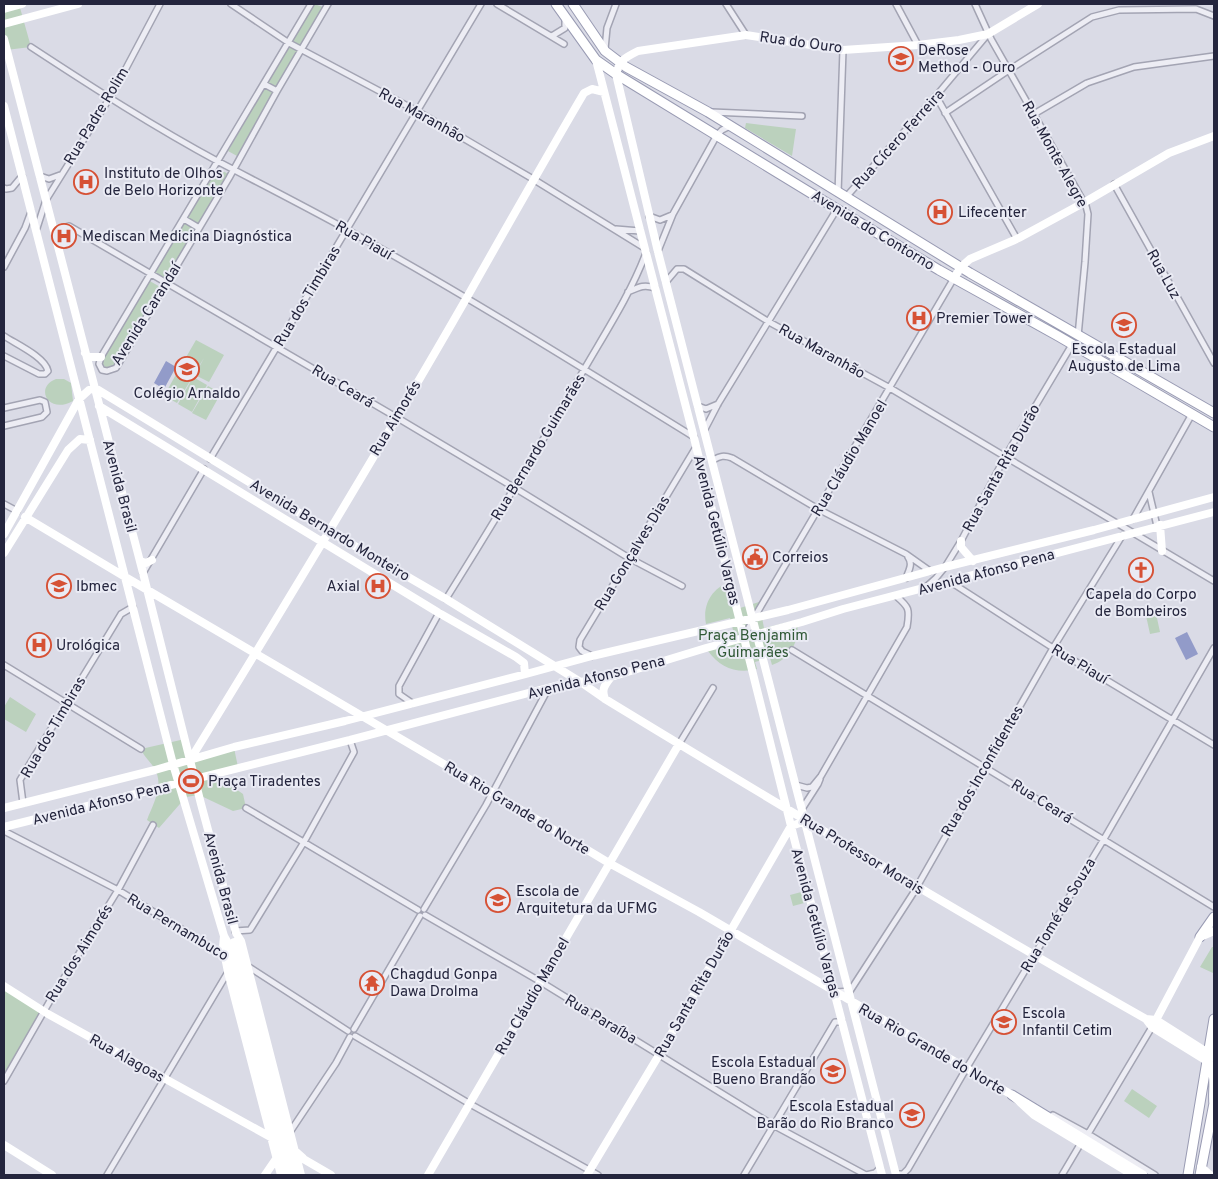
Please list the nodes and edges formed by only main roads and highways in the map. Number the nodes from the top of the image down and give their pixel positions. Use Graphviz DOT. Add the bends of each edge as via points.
graph roads {
  1 [pos="22,4"];
  2 [pos="78,4"];
  3 [pos="556,4"];
  4 [pos="573,4"];
  5 [pos="1038,4"];
  6 [pos="4,9"];
  7 [pos="4,24"];
  8 [pos="4,39"];
  9 [pos="596,60"];
  10 [pos="619,62"];
  11 [pos="616,74"];
  12 [pos="604,92"];
  13 [pos="4,106"];
  14 [pos="1214,136"];
  15 [pos="649,216"];
  16 [pos="640,231"];
  17 [pos="658,252"];
  18 [pos="960,268"];
  19 [pos="650,269"];
  20 [pos="954,278"];
  21 [pos="85,353"];
  22 [pos="102,357"];
  23 [pos="94,388"];
  24 [pos="79,400"];
  25 [pos="99,406"];
  26 [pos="1214,413"];
  27 [pos="1214,427"];
  28 [pos="90,440"];
  29 [pos="1214,498"];
  30 [pos="22,502"];
  31 [pos="1214,512"];
  32 [pos="25,517"];
  33 [pos="1158,526"];
  34 [pos="329,531"];
  35 [pos="4,534"];
  36 [pos="961,541"];
  37 [pos="323,542"];
  38 [pos="1162,552"];
  39 [pos="4,553"];
  40 [pos="152,560"];
  41 [pos="140,561"];
  42 [pos="973,561"];
  43 [pos="144,573"];
  44 [pos="127,578"];
  45 [pos="148,590"];
  46 [pos="159,597"];
  47 [pos="151,604"];
  48 [pos="754,618"];
  49 [pos="740,621"];
  50 [pos="757,634"];
  51 [pos="744,638"];
  52 [pos="523,646"];
  53 [pos="255,654"];
  54 [pos="516,657"];
  55 [pos="553,666"];
  56 [pos="525,674"];
  57 [pos="611,677"];
  58 [pos="582,683"];
  59 [pos="605,700"];
  60 [pos="345,707"];
  61 [pos="362,716"];
  62 [pos="345,721"];
  63 [pos="386,730"];
  64 [pos="206,734"];
  65 [pos="679,744"];
  66 [pos="218,752"];
  67 [pos="190,760"];
  68 [pos="173,764"];
  69 [pos="195,779"];
  70 [pos="179,783"];
  71 [pos="4,808"];
  72 [pos="787,810"];
  73 [pos="806,821"];
  74 [pos="791,826"];
  75 [pos="4,829"];
  76 [pos="609,863"];
  77 [pos="1214,917"];
  78 [pos="1214,930"];
  79 [pos="731,931"];
  80 [pos="235,932"];
  81 [pos="1200,937"];
  82 [pos="225,947"];
  83 [pos="240,963"];
  84 [pos="4,986"];
  85 [pos="834,991"];
  86 [pos="853,1002"];
  87 [pos="867,1010"];
  88 [pos="856,1016"];
  89 [pos="1214,1019"];
  90 [pos="1154,1023"];
  91 [pos="1210,1057"];
  92 [pos="1012,1095"];
  93 [pos="1214,1104"];
  94 [pos="266,1120"];
  95 [pos="252,1128"];
  96 [pos="271,1137"];
  97 [pos="4,1145"];
  98 [pos="288,1153"];
  99 [pos="881,1171"];
  100 [pos="1201,1171"];
  101 [pos="588,1173"];
  102 [pos="52,1175"];
  103 [pos="265,1175"];
  104 [pos="280,1175"];
  105 [pos="288,1175"];
  106 [pos="294,1175"];
  107 [pos="301,1175"];
  108 [pos="331,1175"];
  109 [pos="428,1175"];
  110 [pos="896,1175"];
  111 [pos="1133,1175"];
  112 [pos="1143,1175"];
  113 [pos="1188,1175"];
  114 [pos="1210,1175"];
  1 -- 6 [label="main road"];
  2 -- 7 [label="main road"];
  3 -- 9 [label="main road, Avenida do Contorno"];
  4 -- 10 [label="main road, Avenida do Contorno" via="605,51"];
  5 -- 10 [label="main road, Rua do Ouro" via="988,34 959,40 843,50 746,35 638,52"];
  8 -- 21 [label="main road, Avenida Brasil"];
  9 -- 11 [label="main road, Avenida do Contorno"];
  9 -- 12 [label="main road, Avenida Getúlio Vargas"];
  10 -- 11 [label="main road, Avenida Getúlio Vargas"];
  10 -- 18 [label="main road, Avenida do Contorno" via="795,164"];
  11 -- 15 [label="main road, Avenida Getúlio Vargas"];
  11 -- 20 [label="main road, Avenida do Contorno"];
  12 -- 16 [label="main road, Avenida Getúlio Vargas"];
  12 -- 34 [label="main road, Rua Aimorés" via="592,89 584,93"];
  13 -- 24 [label="main road, Avenida Brasil"];
  14 -- 18 [label="main road" via="1169,153 1017,239 970,259"];
  15 -- 16 [label="main road" via="646,228"];
  15 -- 17 [label="main road, Avenida Getúlio Vargas"];
  16 -- 19 [label="main road, Avenida Getúlio Vargas"];
  17 -- 19 [label="main road"];
  17 -- 48 [label="main road, Avenida Getúlio Vargas"];
  18 -- 20 [label="main road"];
  18 -- 26 [label="main road, Avenida do Contorno"];
  19 -- 49 [label="main road, Avenida Getúlio Vargas"];
  20 -- 27 [label="main road, Avenida do Contorno"];
  21 -- 22 [label="main road" via="89,357"];
  21 -- 23 [label="main road, Avenida Brasil"];
  23 -- 24 [label="main road"];
  23 -- 25 [label="main road, Avenida Brasil"];
  23 -- 34 [label="main road, Avenida Bernardo Monteiro"];
  24 -- 28 [label="main road, Avenida Brasil"];
  24 -- 30 [label="main road"];
  25 -- 37 [label="main road, Avenida Bernardo Monteiro"];
  25 -- 41 [label="main road, Avenida Brasil"];
  28 -- 32 [label="main road" via="80,439 68,450"];
  28 -- 44 [label="main road, Avenida Brasil"];
  29 -- 42 [label="main road, Avenida Afonso Pena"];
  30 -- 32 [label="main road"];
  30 -- 35 [label="main road"];
  31 -- 33 [label="main road, Avenida Afonso Pena"];
  32 -- 39 [label="main road"];
  32 -- 44 [label="main road, Rua Rio Grande do Norte"];
  33 -- 38 [label="main road"];
  33 -- 50 [label="main road, Avenida Afonso Pena"];
  34 -- 37 [label="main road, Rua Aimorés"];
  34 -- 52 [label="main road, Avenida Bernardo Monteiro"];
  36 -- 42 [label="main road" via="961,547"];
  37 -- 53 [label="main road, Rua Aimorés"];
  37 -- 54 [label="main road, Avenida Bernardo Monteiro"];
  40 -- 41 [label="main road"];
  41 -- 43 [label="main road, Avenida Brasil"];
  42 -- 48 [label="main road, Avenida Afonso Pena"];
  43 -- 44 [label="main road"];
  43 -- 45 [label="main road, Avenida Brasil"];
  44 -- 45 [label="main road, Rua Rio Grande do Norte"];
  44 -- 68 [label="main road, Avenida Brasil"];
  45 -- 46 [label="main road, Rua Rio Grande do Norte"];
  45 -- 47 [label="main road, Avenida Brasil"];
  46 -- 47 [label="main road"];
  46 -- 53 [label="main road, Rua Rio Grande do Norte"];
  47 -- 67 [label="main road, Avenida Brasil"];
  48 -- 49 [label="main road, Avenida Afonso Pena"];
  48 -- 50 [label="main road, Avenida Getúlio Vargas"];
  49 -- 51 [label="main road, Avenida Getúlio Vargas"];
  49 -- 55 [label="main road, Avenida Afonso Pena"];
  50 -- 51 [label="main road, Avenida Afonso Pena"];
  50 -- 73 [label="main road, Avenida Getúlio Vargas"];
  51 -- 57 [label="main road, Avenida Afonso Pena"];
  51 -- 72 [label="main road, Avenida Getúlio Vargas"];
  52 -- 54 [label="main road"];
  52 -- 55 [label="main road, Avenida Bernardo Monteiro"];
  53 -- 60 [label="main road, Rua Rio Grande do Norte"];
  53 -- 64 [label="main road, Rua Aimorés"];
  54 -- 56 [label="main road" via="524,663"];
  55 -- 56 [label="main road, Avenida Afonso Pena"];
  55 -- 58 [label="main road, Avenida Bernardo Monteiro"];
  56 -- 61 [label="main road, Avenida Afonso Pena"];
  57 -- 58 [label="main road, Avenida Afonso Pena"];
  57 -- 59 [label="main road" via="603,686"];
  58 -- 59 [label="main road, Rua Professor Morais"];
  58 -- 63 [label="main road, Avenida Afonso Pena"];
  59 -- 65 [label="main road, Rua Professor Morais"];
  60 -- 61 [label="main road, Rua Rio Grande do Norte"];
  60 -- 62 [label="main road" via="348,713"];
  61 -- 62 [label="main road, Avenida Afonso Pena"];
  61 -- 63 [label="main road, Rua Rio Grande do Norte"];
  62 -- 66 [label="main road, Avenida Afonso Pena"];
  63 -- 69 [label="main road, Avenida Afonso Pena"];
  63 -- 76 [label="main road, Rua Rio Grande do Norte"];
  64 -- 66 [label="main road" via="205,747"];
  64 -- 67 [label="main road, Rua Aimorés"];
  65 -- 72 [label="main road, Rua Professor Morais"];
  65 -- 76 [label="main road, Rua Cláudio Manoel"];
  66 -- 67 [label="main road, Avenida Afonso Pena"];
  67 -- 68 [label="main road, Avenida Afonso Pena"];
  67 -- 69 [label="main road, Avenida Brasil"];
  68 -- 70 [label="main road, Avenida Brasil"];
  68 -- 71 [label="main road, Avenida Afonso Pena"];
  69 -- 70 [label="main road, Avenida Afonso Pena"];
  69 -- 80 [label="main road, Avenida Brasil"];
  70 -- 75 [label="main road, Avenida Afonso Pena"];
  70 -- 82 [label="main road, Avenida Brasil"];
  72 -- 73 [label="main road, Rua Professor Morais"];
  72 -- 74 [label="main road, Avenida Getúlio Vargas"];
  73 -- 74 [label="main road"];
  73 -- 86 [label="main road, Avenida Getúlio Vargas"];
  73 -- 90 [label="main road, Rua Professor Morais"];
  74 -- 79 [label="main road, Rua Santa Rita Durão"];
  74 -- 85 [label="main road, Avenida Getúlio Vargas"];
  76 -- 79 [label="main road, Rua Rio Grande do Norte"];
  76 -- 109 [label="main road, Rua Cláudio Manoel"];
  77 -- 81 [label="main road"];
  78 -- 81 [label="main road"];
  79 -- 85 [label="main road, Rua Rio Grande do Norte"];
  79 -- 101 [label="main road, Rua Santa Rita Durão"];
  80 -- 82 [label="main road, Avenida Brasil"];
  80 -- 83 [label="main road, Avenida Brasil" via="241,941"];
  81 -- 90 [label="main road"];
  82 -- 83 [label="main road, Avenida Brasil"];
  82 -- 94 [label="main road, Avenida Brasil" via="224,956"];
  83 -- 98 [label="main road, Avenida Brasil"];
  83 -- 98 [label="main road, Avenida Brasil" via="290,1132"];
  84 -- 95 [label="main road, Rua Alagoas" via="44,1012"];
  85 -- 86 [label="main road, Rua Rio Grande do Norte"];
  85 -- 99 [label="main road, Avenida Getúlio Vargas"];
  86 -- 87 [label="main road, Rua Rio Grande do Norte"];
  86 -- 88 [label="main road, Avenida Getúlio Vargas"];
  87 -- 88 [label="main road"];
  87 -- 92 [label="main road, Rua Rio Grande do Norte"];
  88 -- 110 [label="main road, Avenida Getúlio Vargas"];
  89 -- 91 [label="main road"];
  90 -- 91 [label="main road, Rua Professor Morais"];
  91 -- 93 [label="main road"];
  91 -- 113 [label="main road"];
  92 -- 111 [label="main road, Rua Rio Grande do Norte" via="1034,1115"];
  92 -- 112 [label="main road"];
  93 -- 100 [label="main road"];
  94 -- 95 [label="main road"];
  94 -- 96 [label="main road, Avenida Brasil"];
  95 -- 96 [label="main road, Rua Alagoas"];
  96 -- 98 [label="main road, Avenida Brasil"];
  96 -- 98 [label="main road, Rua Alagoas"];
  97 -- 102 [label="main road"];
  98 -- 103 [label="main road"];
  98 -- 104 [label="main road, Avenida Brasil"];
  98 -- 105 [label="main road, Avenida Brasil"];
  98 -- 106 [label="main road, Avenida Brasil"];
  98 -- 107 [label="main road, Avenida Brasil"];
  98 -- 108 [label="main road, Rua Alagoas"];
  100 -- 114 [label="main road"];
}
